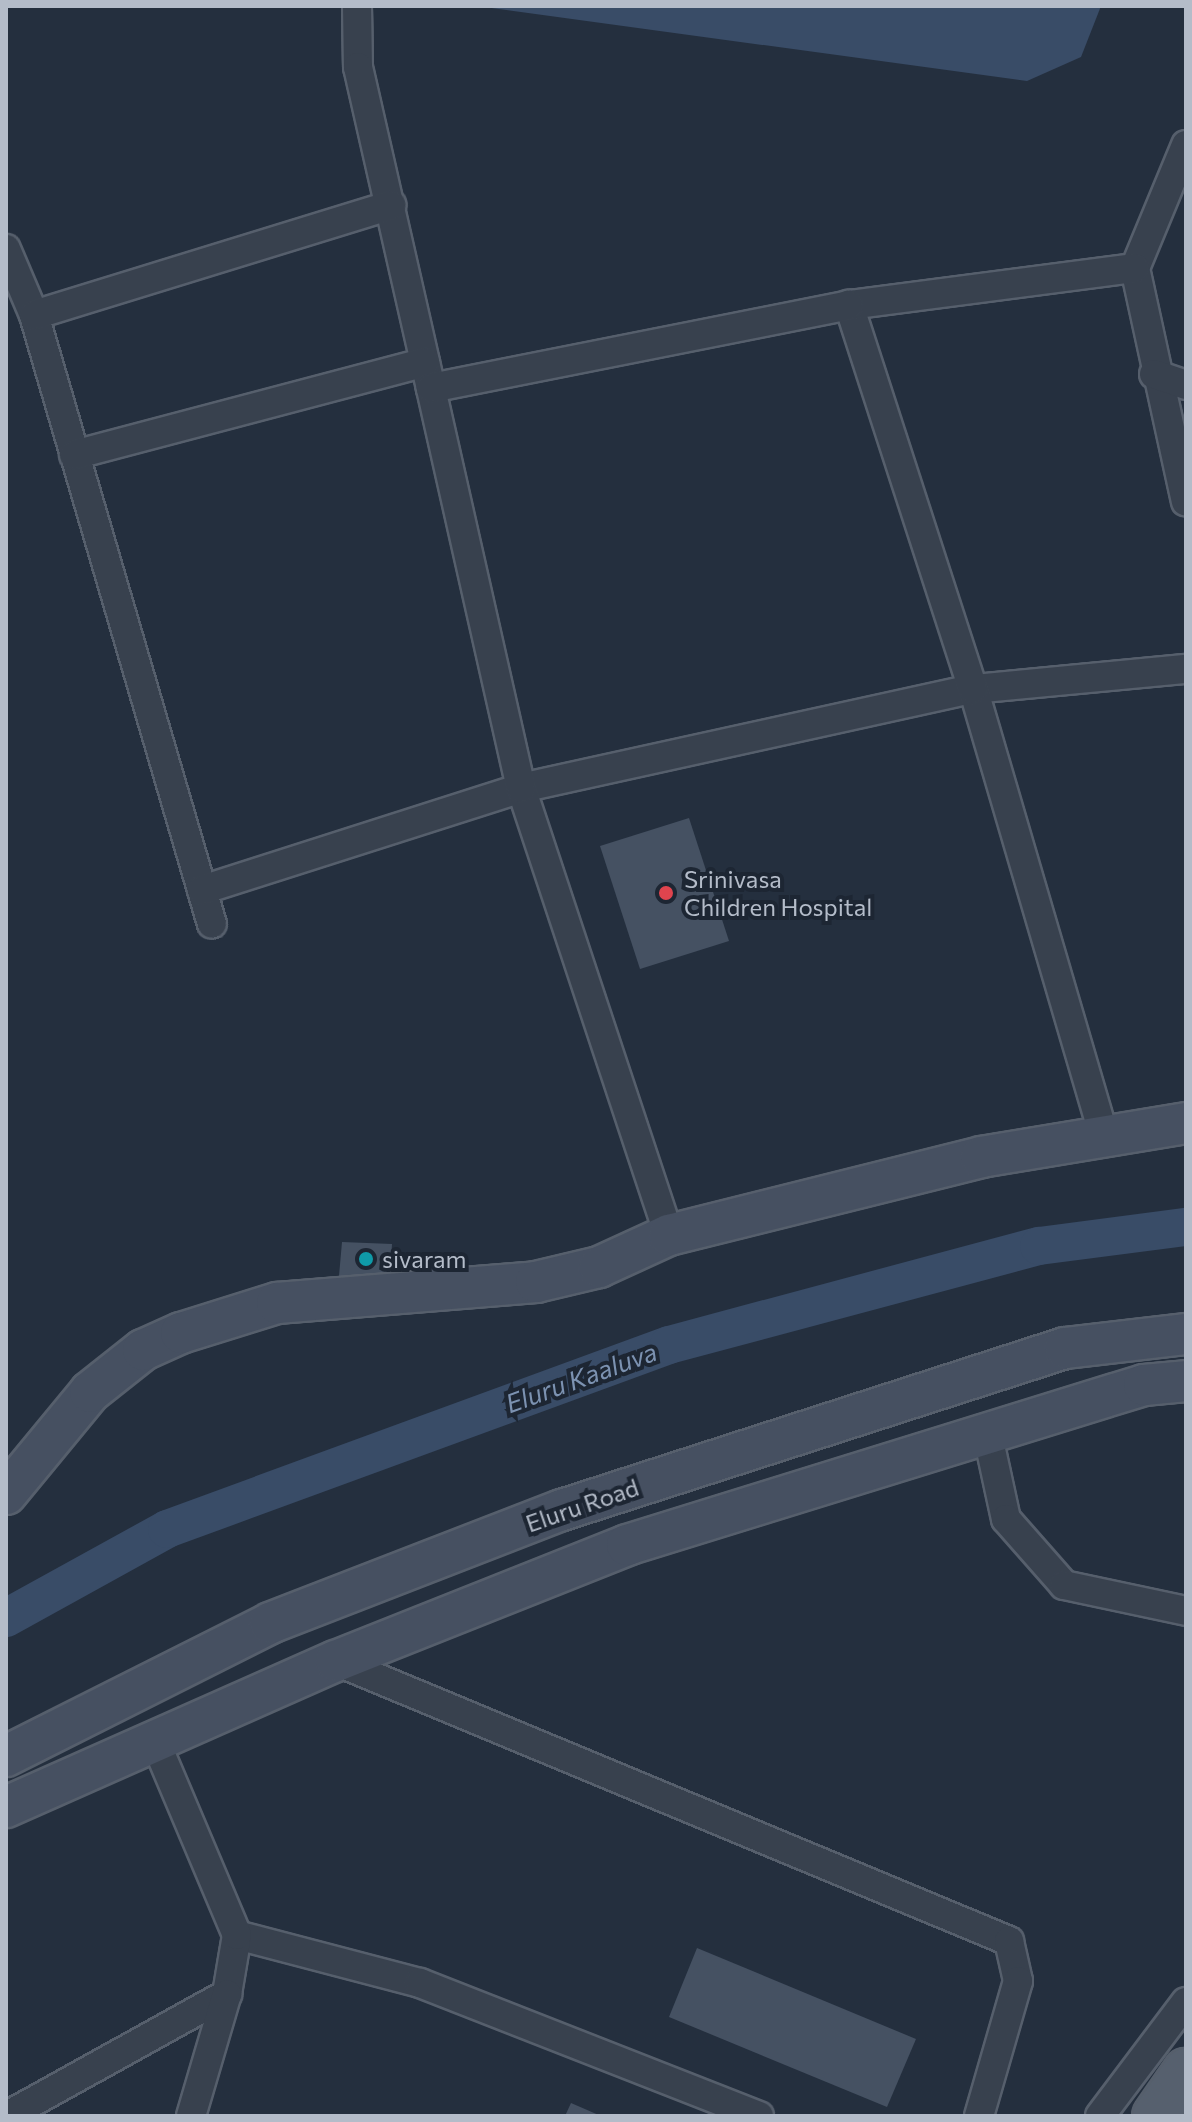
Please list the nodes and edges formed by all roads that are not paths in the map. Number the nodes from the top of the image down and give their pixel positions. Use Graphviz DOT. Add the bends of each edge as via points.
graph roads {
  1 [pos="357,6"];
  2 [pos="1186,145"];
  3 [pos="391,205"];
  4 [pos="6,249"];
  5 [pos="1135,268"];
  6 [pos="849,305"];
  7 [pos="34,315"];
  8 [pos="1154,374"];
  9 [pos="428,375"];
  10 [pos="1186,385"];
  11 [pos="74,455"];
  12 [pos="1186,502"];
  13 [pos="1186,669"];
  14 [pos="973,689"];
  15 [pos="521,788"];
  16 [pos="202,890"];
  17 [pos="212,924"];
  18 [pos="1186,1123"];
  19 [pos="1104,1136"];
  20 [pos="669,1235"];
  21 [pos="1186,1334"];
  22 [pos="1186,1381"];
  23 [pos="988,1436"];
  24 [pos="6,1494"];
  25 [pos="1186,1611"];
  26 [pos="336,1661"];
  27 [pos="155,1741"];
  28 [pos="6,1756"];
  29 [pos="6,1807"];
  30 [pos="237,1935"];
  31 [pos="227,1994"];
  32 [pos="1186,2002"];
  33 [pos="1186,2071"];
  34 [pos="7,2116"];
  35 [pos="191,2116"];
  36 [pos="759,2116"];
  37 [pos="979,2116"];
  38 [pos="1100,2116"];
  39 [pos="1155,2116"];
  1 -- 3 [label="street" via="358,67"];
  2 -- 5 [label="street"];
  3 -- 7 [label="street"];
  3 -- 9 [label="street"];
  4 -- 7 [label="street"];
  5 -- 6 [label="street"];
  5 -- 8 [label="street"];
  6 -- 9 [label="street"];
  6 -- 14 [label="street"];
  7 -- 11 [label="street"];
  8 -- 10 [label="street"];
  8 -- 12 [label="street"];
  9 -- 11 [label="street"];
  9 -- 15 [label="street"];
  11 -- 16 [label="street"];
  13 -- 14 [label="street"];
  14 -- 15 [label="street"];
  14 -- 19 [label="street"];
  15 -- 16 [label="street"];
  15 -- 20 [label="street"];
  16 -- 17 [label="street"];
  18 -- 19 [label="main road"];
  19 -- 20 [label="main road" via="981,1157"];
  20 -- 24 [label="main road" via="599,1267 536,1282 277,1303 181,1333 143,1350 90,1392"];
  21 -- 28 [label="main road, Eluru Road" via="1065,1348 562,1510 270,1623"];
  22 -- 23 [label="main road" via="1144,1385"];
  23 -- 25 [label="street" via="1006,1519 1064,1585"];
  23 -- 26 [label="main road" via="627,1545"];
  26 -- 27 [label="main road"];
  26 -- 37 [label="street" via="1009,1941 1018,1981"];
  27 -- 29 [label="main road"];
  27 -- 30 [label="street"];
  30 -- 31 [label="street"];
  30 -- 36 [label="street" via="420,1983"];
  31 -- 34 [label="street"];
  31 -- 35 [label="street"];
  32 -- 38 [label="street"];
  33 -- 39 [label="main road"];
}
